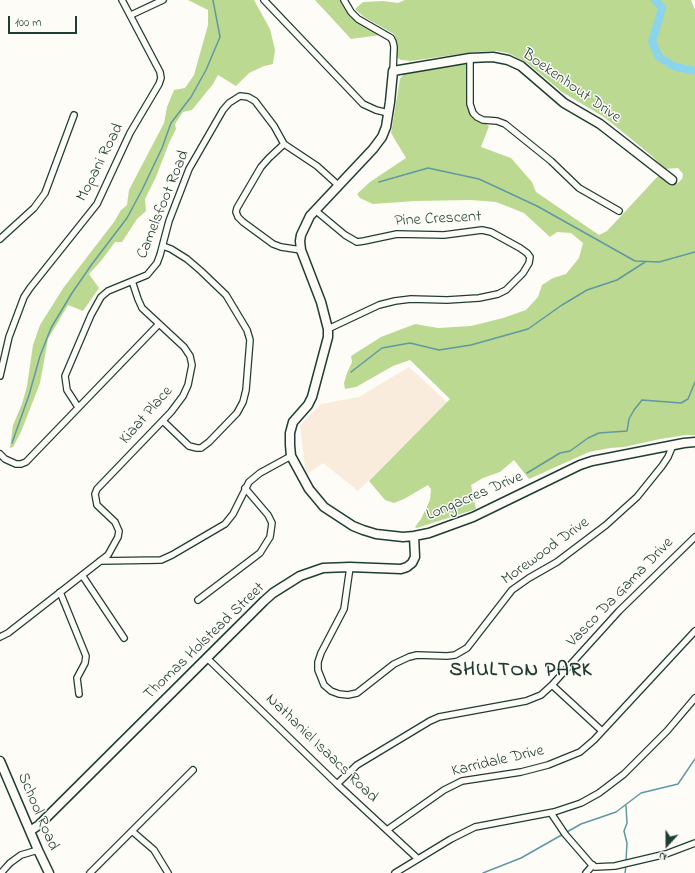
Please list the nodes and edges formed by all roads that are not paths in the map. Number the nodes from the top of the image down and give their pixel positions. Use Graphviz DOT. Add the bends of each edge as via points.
graph roads {
  1 [pos="122,0"];
  2 [pos="163,0"];
  3 [pos="264,0"];
  4 [pos="344,0"];
  5 [pos="131,15"];
  6 [pos="470,58"];
  7 [pos="393,71"];
  8 [pos="388,113"];
  9 [pos="74,115"];
  10 [pos="284,144"];
  11 [pos="672,180"];
  12 [pos="338,186"];
  13 [pos="315,210"];
  14 [pos="619,212"];
  15 [pos="0,239"];
  16 [pos="163,246"];
  17 [pos="301,250"];
  18 [pos="132,281"];
  19 [pos="159,324"];
  20 [pos="328,329"];
  21 [pos="0,376"];
  22 [pos="78,407"];
  23 [pos="163,421"];
  24 [pos="695,442"];
  25 [pos="673,445"];
  26 [pos="0,454"];
  27 [pos="292,456"];
  28 [pos="245,488"];
  29 [pos="414,536"];
  30 [pos="695,537"];
  31 [pos="100,561"];
  32 [pos="350,566"];
  33 [pos="82,575"];
  34 [pos="60,592"];
  35 [pos="198,600"];
  36 [pos="695,631"];
  37 [pos="0,637"];
  38 [pos="124,638"];
  39 [pos="207,658"];
  40 [pos="552,685"];
  41 [pos="79,694"];
  42 [pos="695,698"];
  43 [pos="602,731"];
  44 [pos="0,761"];
  45 [pos="193,770"];
  46 [pos="337,784"];
  47 [pos="551,813"];
  48 [pos="387,830"];
  49 [pos="30,831"];
  50 [pos="132,831"];
  51 [pos="695,843"];
  52 [pos="38,850"];
  53 [pos="417,858"];
  54 [pos="593,865"];
  55 [pos="1,873"];
  56 [pos="49,873"];
  57 [pos="90,873"];
  58 [pos="168,873"];
  59 [pos="396,873"];
  60 [pos="586,873"];
  1 -- 5 [label="street, Mopani Road"];
  2 -- 5 [label="street"];
  3 -- 8 [label="street" via="363,104"];
  4 -- 7 [label="street, Longacres Drive" via="358,19 391,38 394,47"];
  5 -- 21 [label="street, Mopani Road" via="160,72 159,84 128,138 97,204 24,297 7,343"];
  6 -- 7 [label="street, Boekenhout Drive"];
  6 -- 11 [label="street, Boekenhout Drive" via="493,57 516,63 564,103 597,121"];
  6 -- 14 [label="street" via="470,104 473,113 483,120 505,124 551,161 579,188"];
  7 -- 8 [label="street, Longacres Drive"];
  8 -- 12 [label="street, Longacres Drive" via="382,137"];
  9 -- 15 [label="street" via="45,193 34,208"];
  10 -- 12 [label="street, Camelsfoot Road" via="317,166"];
  10 -- 16 [label="street, Camelsfoot Road" via="255,101 240,96 229,103 189,169 169,221"];
  10 -- 17 [label="street" via="261,167 236,212 243,222 272,244"];
  12 -- 13 [label="street, Longacres Drive"];
  13 -- 17 [label="street, Longacres Drive" via="301,235"];
  13 -- 20 [label="street, Pine Crescent" via="357,242 397,234 444,234 482,230 491,232 520,248 530,257 524,273 498,294 479,298 410,298 395,301 379,305"];
  16 -- 18 [label="street, Camelsfoot Road" via="153,269"];
  16 -- 23 [label="street" via="187,259 226,295 247,330 250,340 243,402 237,413 209,442 201,448 193,448"];
  17 -- 20 [label="street, Longacres Drive" via="321,302"];
  18 -- 19 [label="street, Kiaat Place" via="142,308"];
  18 -- 22 [label="street, Camelsfoot Road" via="101,297 67,368 65,384"];
  19 -- 22 [label="street"];
  19 -- 23 [label="street, Kiaat Place" via="184,347 192,365 183,396"];
  20 -- 27 [label="street, Longacres Drive" via="312,398 293,422 290,433"];
  22 -- 26 [label="street" via="26,462 16,464"];
  23 -- 31 [label="street, Kiaat Place" via="97,489 97,505 118,526 118,537 108,555"];
  24 -- 25 [label="street, Longacres Drive"];
  25 -- 29 [label="street, Longacres Drive" via="580,465 473,517"];
  25 -- 32 [label="street, Morewood Drive" via="662,466 637,496 606,525 557,562 512,590 467,648 455,655 409,657 394,664 357,693 348,695 331,691 324,685 318,670 318,662 344,609"];
  27 -- 28 [label="street" via="260,472"];
  27 -- 29 [label="street, Longacres Drive" via="318,502 338,517 353,526 376,534"];
  28 -- 31 [label="street" via="234,514 225,524 166,558"];
  28 -- 35 [label="street" via="268,515 272,523 270,537 260,553"];
  29 -- 32 [label="street, Thomas Holstead Street" via="415,557 408,567 401,569"];
  30 -- 40 [label="street, Vasco Da Gama Drive" via="619,611"];
  31 -- 33 [label="street"];
  32 -- 39 [label="street, Thomas Holstead Street" via="323,568 300,576 287,584 264,601"];
  33 -- 34 [label="street"];
  33 -- 38 [label="street"];
  34 -- 37 [label="street"];
  34 -- 41 [label="street" via="86,656 77,678"];
  36 -- 43 [label="street, Karridale Drive"];
  39 -- 46 [label="street, Nathaniel Isaacs Road"];
  39 -- 49 [label="street, Thomas Holstead Street"];
  40 -- 43 [label="street"];
  40 -- 46 [label="street, Vasco Da Gama Drive" via="541,695 526,701 439,717 430,721 357,765"];
  42 -- 47 [label="street" via="667,731 611,785 580,803"];
  43 -- 48 [label="street, Karridale Drive" via="587,747 570,757 521,772 451,785"];
  44 -- 49 [label="street, School Road"];
  45 -- 50 [label="street"];
  46 -- 48 [label="street, Nathaniel Isaacs Road"];
  47 -- 53 [label="street" via="476,827"];
  47 -- 54 [label="street" via="565,834"];
  48 -- 53 [label="street, Nathaniel Isaacs Road"];
  49 -- 52 [label="street, School Road"];
  50 -- 57 [label="street"];
  50 -- 58 [label="street" via="154,850"];
  51 -- 54 [label="street" via="666,854 615,866"];
  52 -- 55 [label="street" via="21,855"];
  52 -- 56 [label="street, School Road"];
  53 -- 59 [label="street"];
  54 -- 60 [label="street"];
}
